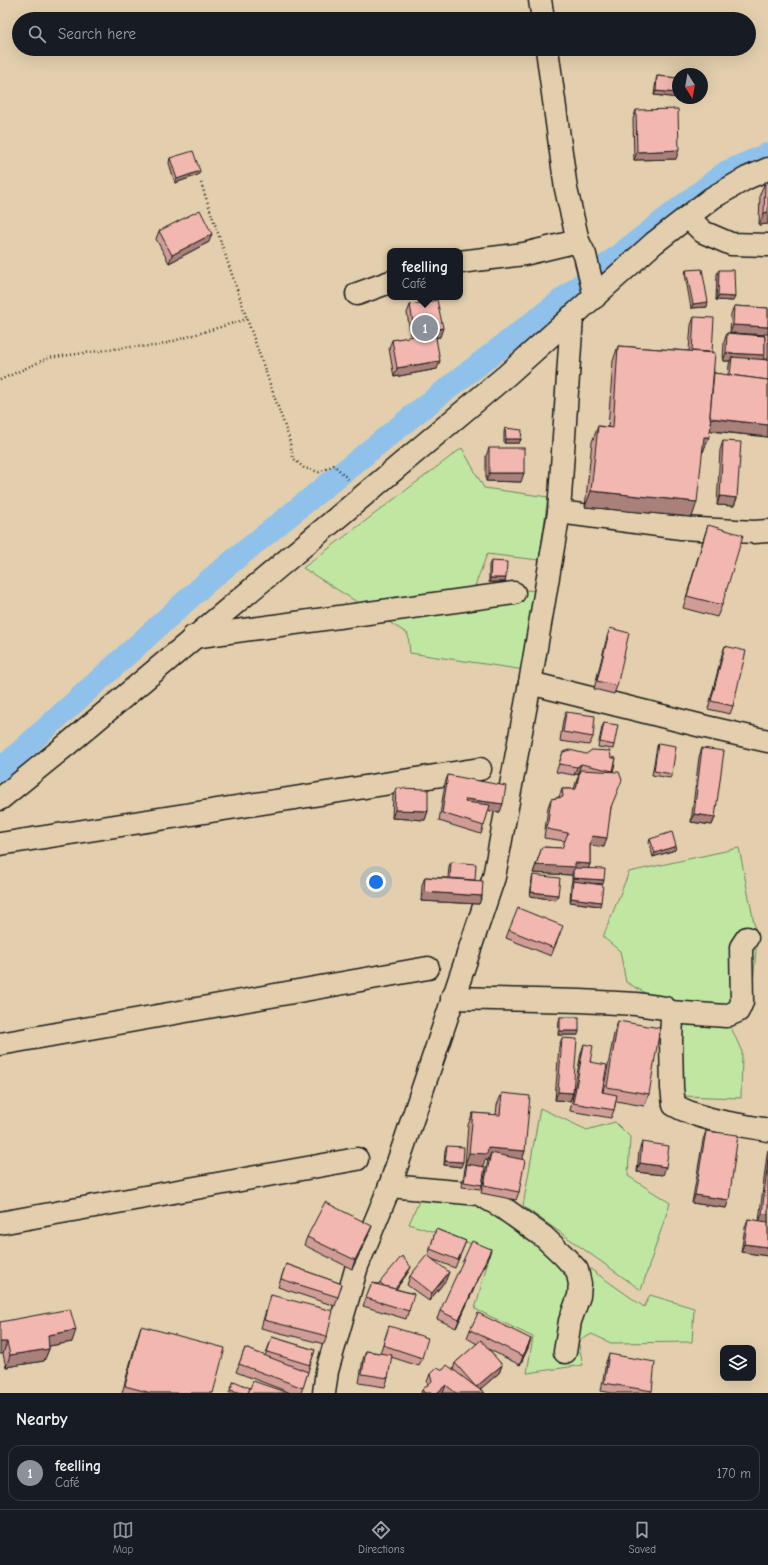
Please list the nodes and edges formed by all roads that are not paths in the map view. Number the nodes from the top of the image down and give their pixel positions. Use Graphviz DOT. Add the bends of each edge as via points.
graph roads {
  1 [pos="540,0"];
  2 [pos="542,12"];
  3 [pos="548,56"];
  4 [pos="768,170"];
  5 [pos="688,217"];
  6 [pos="768,245"];
  7 [pos="582,248"];
  8 [pos="463,262"];
  9 [pos="387,283"];
  10 [pos="593,291"];
  11 [pos="357,294"];
  12 [pos="572,316"];
  13 [pos="559,512"];
  14 [pos="768,531"];
  15 [pos="514,593"];
  16 [pos="193,637"];
  17 [pos="530,683"];
  18 [pos="768,741"];
  19 [pos="480,769"];
  20 [pos="0,799"];
  21 [pos="0,844"];
  22 [pos="747,938"];
  23 [pos="428,968"];
  24 [pos="452,998"];
  25 [pos="670,1012"];
  26 [pos="0,1044"];
  27 [pos="768,1130"];
  28 [pos="357,1160"];
  29 [pos="390,1186"];
  30 [pos="0,1222"];
  31 [pos="565,1352"];
  32 [pos="324,1393"];
  1 -- 2 [label="street"];
  3 -- 7 [label="street" via="566,189"];
  4 -- 5 [label="street" via="747,178 712,198"];
  5 -- 6 [label="street" via="703,232 731,244"];
  5 -- 10 [label="street"];
  7 -- 8 [label="street"];
  7 -- 10 [label="street"];
  9 -- 11 [label="street"];
  10 -- 12 [label="street"];
  12 -- 13 [label="street"];
  12 -- 16 [label="street" via="494,385"];
  13 -- 14 [label="street" via="681,528"];
  13 -- 17 [label="street"];
  15 -- 16 [label="street"];
  16 -- 20 [label="street"];
  17 -- 18 [label="street"];
  17 -- 24 [label="street" via="494,877"];
  19 -- 21 [label="street"];
  22 -- 25 [label="street" via="741,947 742,1002 738,1011 726,1016"];
  23 -- 26 [label="street"];
  24 -- 25 [label="street" via="636,1004 665,1008"];
  24 -- 29 [label="street"];
  25 -- 27 [label="street" via="674,1105 703,1116"];
  28 -- 30 [label="street"];
  29 -- 31 [label="street" via="479,1194 544,1237 563,1255 577,1270 580,1284"];
  29 -- 32 [label="street" via="357,1266 327,1371"];
}
